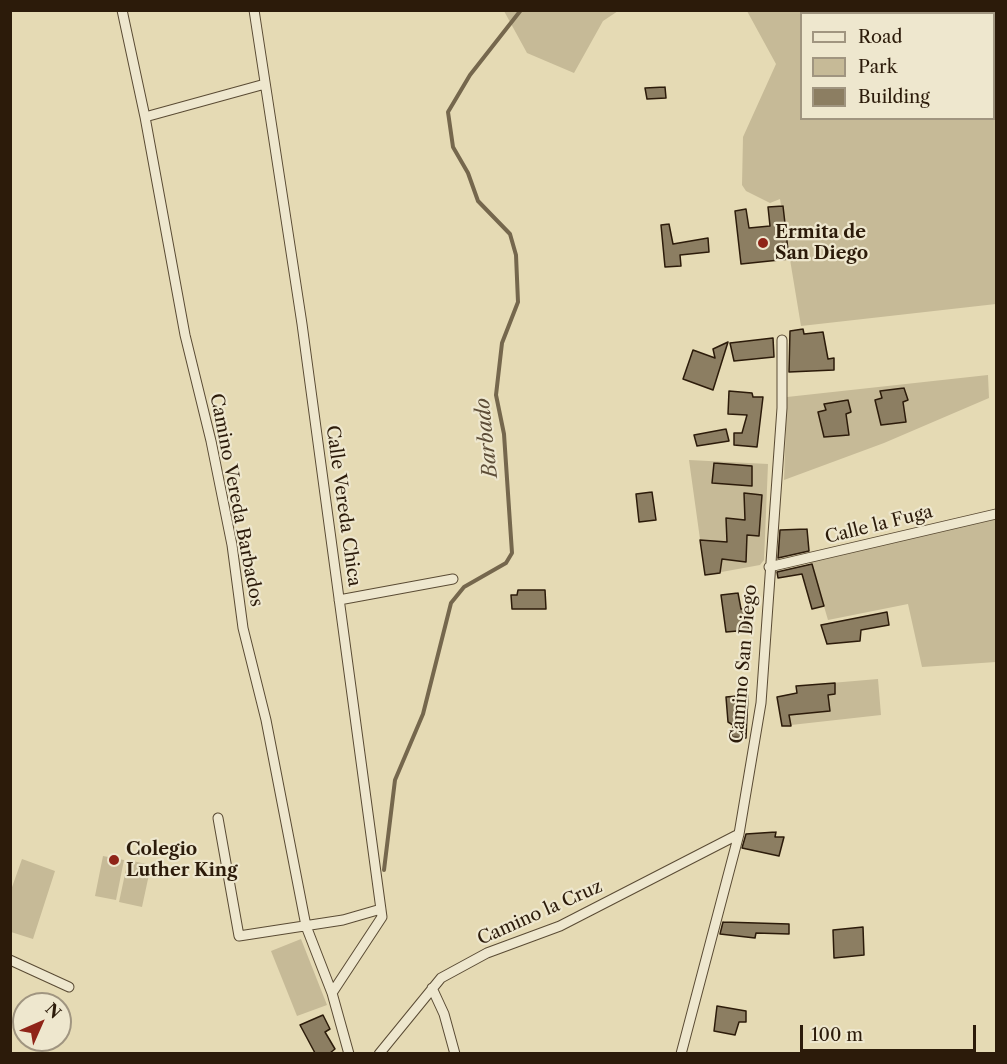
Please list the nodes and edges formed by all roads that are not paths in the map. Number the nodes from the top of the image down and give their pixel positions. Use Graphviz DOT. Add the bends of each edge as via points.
graph roads {
  1 [pos="122,10"];
  2 [pos="254,10"];
  3 [pos="265,84"];
  4 [pos="145,117"];
  5 [pos="782,340"];
  6 [pos="996,514"];
  7 [pos="769,567"];
  8 [pos="453,579"];
  9 [pos="339,600"];
  10 [pos="218,818"];
  11 [pos="739,834"];
  12 [pos="381,909"];
  13 [pos="306,926"];
  14 [pos="10,960"];
  15 [pos="69,987"];
  16 [pos="432,988"];
  17 [pos="332,993"];
  18 [pos="349,1053"];
  19 [pos="379,1053"];
  20 [pos="454,1053"];
  21 [pos="681,1053"];
  1 -- 4 [label="street, Camino Vereda Barbados"];
  2 -- 3 [label="street, Calle Vereda Chica"];
  3 -- 4 [label="street"];
  3 -- 9 [label="street, Calle Vereda Chica"];
  4 -- 13 [label="street, Camino Vereda Barbados" via="185,335 230,535 243,628 266,720"];
  5 -- 7 [label="street, Camino San Diego" via="782,408"];
  6 -- 7 [label="street, Calle la Fuga"];
  7 -- 11 [label="street, Camino San Diego" via="761,703"];
  8 -- 9 [label="street"];
  9 -- 12 [label="street, Calle Vereda Chica"];
  10 -- 13 [label="street" via="239,936"];
  11 -- 16 [label="street, Camino la Cruz" via="560,926 487,953 441,978"];
  11 -- 21 [label="street, Camino San Diego"];
  12 -- 13 [label="street"];
  12 -- 17 [label="street" via="382,917"];
  13 -- 17 [label="street, Camino Vereda Barbados"];
  14 -- 15 [label="street"];
  16 -- 19 [label="street, Camino la Cruz"];
  16 -- 20 [label="street" via="444,1014"];
  17 -- 18 [label="street, Camino Vereda Barbados"];
}
